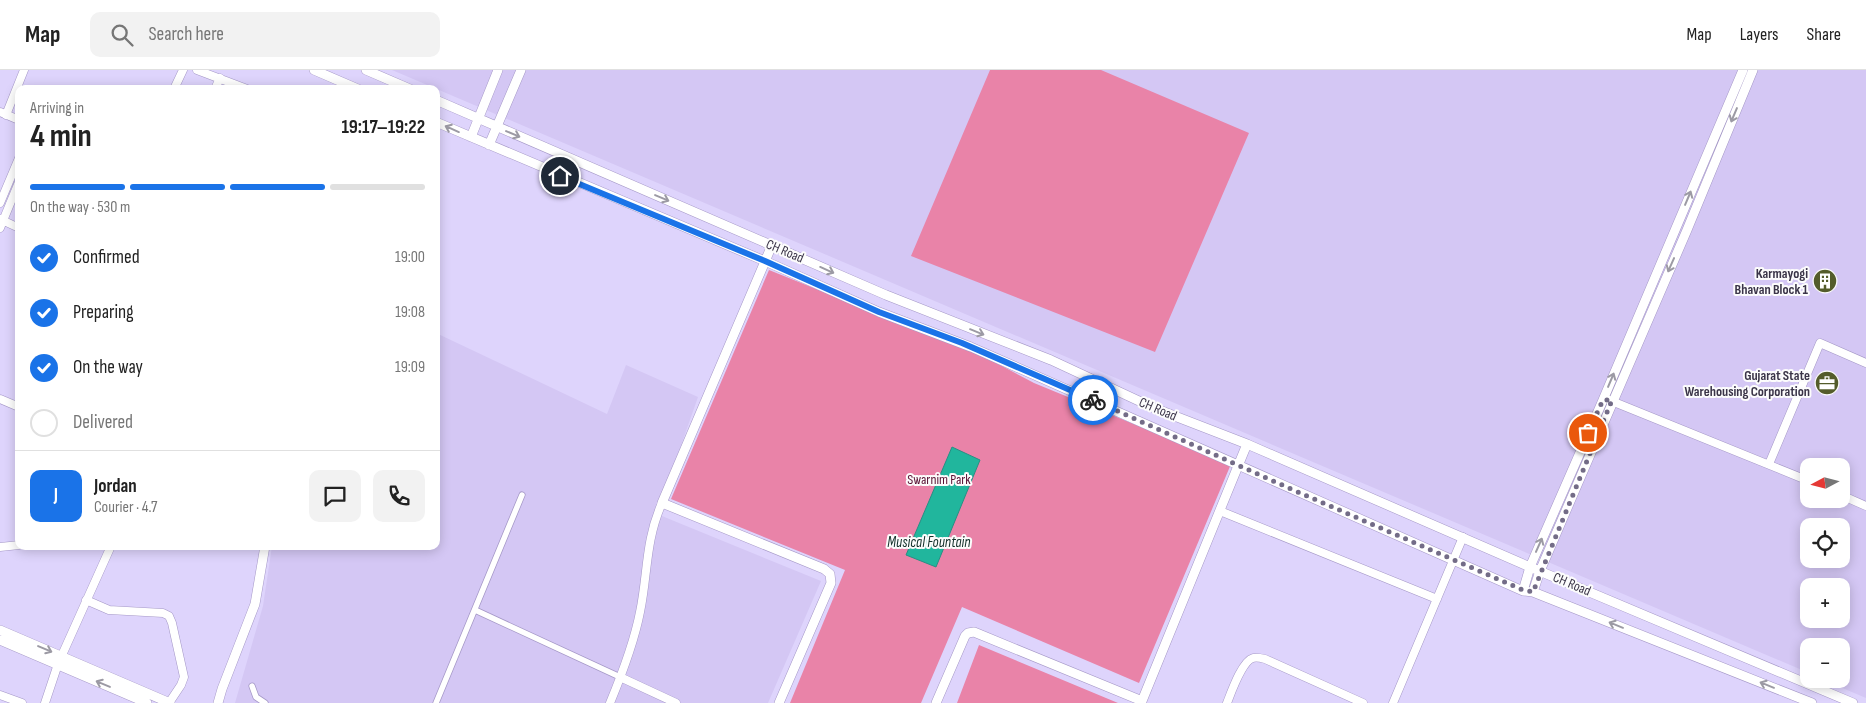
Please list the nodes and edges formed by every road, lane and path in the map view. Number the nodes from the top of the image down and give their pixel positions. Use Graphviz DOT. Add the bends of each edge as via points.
graph roads {
  1 [pos="24,70"];
  2 [pos="183,70"];
  3 [pos="197,70"];
  4 [pos="314,70"];
  5 [pos="366,70"];
  6 [pos="498,70"];
  7 [pos="521,70"];
  8 [pos="1743,70"];
  9 [pos="1753,70"];
  10 [pos="220,78"];
  11 [pos="17,85"];
  12 [pos="176,85"];
  13 [pos="217,85"];
  14 [pos="237,85"];
  15 [pos="349,85"];
  16 [pos="401,85"];
  17 [pos="15,89"];
  18 [pos="440,102"];
  19 [pos="3,114"];
  20 [pos="15,118"];
  21 [pos="479,118"];
  22 [pos="440,124"];
  23 [pos="497,127"];
  24 [pos="471,138"];
  25 [pos="489,145"];
  26 [pos="15,167"];
  27 [pos="15,191"];
  28 [pos="0,203"];
  29 [pos="1,222"];
  30 [pos="15,227"];
  31 [pos="772,245"];
  32 [pos="765,261"];
  33 [pos="1866,363"];
  34 [pos="0,398"];
  35 [pos="1608,400"];
  36 [pos="15,405"];
  37 [pos="1247,444"];
  38 [pos="1769,464"];
  39 [pos="1239,466"];
  40 [pos="1800,477"];
  41 [pos="522,495"];
  42 [pos="1850,499"];
  43 [pos="662,503"];
  44 [pos="1866,506"];
  45 [pos="1220,511"];
  46 [pos="1462,538"];
  47 [pos="15,545"];
  48 [pos="0,546"];
  49 [pos="107,550"];
  50 [pos="264,550"];
  51 [pos="1453,561"];
  52 [pos="1530,567"];
  53 [pos="1540,571"];
  54 [pos="1528,591"];
  55 [pos="1437,598"];
  56 [pos="86,600"];
  57 [pos="475,610"];
  58 [pos="0,630"];
  59 [pos="0,640"];
  60 [pos="60,660"];
  61 [pos="620,677"];
  62 [pos="252,686"];
  63 [pos="0,695"];
  64 [pos="131,695"];
  65 [pos="671,702"];
  66 [pos="1144,702"];
  67 [pos="22,703"];
  68 [pos="45,703"];
  69 [pos="148,703"];
  70 [pos="170,703"];
  71 [pos="218,703"];
  72 [pos="265,703"];
  73 [pos="436,703"];
  74 [pos="610,703"];
  75 [pos="779,703"];
  76 [pos="936,703"];
  77 [pos="1227,703"];
  78 [pos="1363,703"];
  79 [pos="1394,703"];
  80 [pos="1812,703"];
  81 [pos="1853,703"];
  1 -- 11 [label="street"];
  2 -- 12 [label="street"];
  3 -- 10 [label="street"];
  4 -- 15 [label="street"];
  5 -- 16 [label="street"];
  6 -- 21 [label="street"];
  7 -- 23 [label="street"];
  35 -- 8 [label="street, one-way"];
  9 -- 35 [label="street, one-way" via="1687,230"];
  10 -- 13 [label="street"];
  10 -- 14 [label="street"];
  17 -- 19 [label="street"];
  18 -- 21 [label="street, CH Road"];
  19 -- 20 [label="street"];
  21 -- 23 [label="street, CH Road"];
  21 -- 24 [label="street"];
  24 -- 22 [label="street, CH Road, one-way"];
  23 -- 25 [label="street"];
  23 -- 31 [label="street, CH Road, one-way"];
  24 -- 25 [label="street, CH Road"];
  25 -- 32 [label="street, CH Road"];
  26 -- 28 [label="street"];
  27 -- 29 [label="street"];
  29 -- 30 [label="street"];
  31 -- 32 [label="street"];
  31 -- 37 [label="street, CH Road, one-way" via="886,295 1051,360 1154,408"];
  32 -- 39 [label="street, CH Road" via="879,312 980,350"];
  32 -- 43 [label="street"];
  33 -- 38 [label="street" via="1820,342"];
  34 -- 36 [label="street"];
  35 -- 38 [label="street"];
  52 -- 35 [label="street, one-way"];
  35 -- 53 [label="street"];
  37 -- 39 [label="street"];
  37 -- 46 [label="street, CH Road"];
  38 -- 40 [label="street"];
  39 -- 45 [label="street"];
  39 -- 51 [label="street, CH Road"];
  41 -- 57 [label="street"];
  42 -- 44 [label="street"];
  43 -- 61 [label="street" via="648,549 641,611"];
  43 -- 75 [label="street" via="830,574 832,583"];
  45 -- 55 [label="street"];
  45 -- 66 [label="street"];
  46 -- 51 [label="street"];
  46 -- 52 [label="street, CH Road"];
  47 -- 48 [label="street"];
  49 -- 56 [label="street"];
  50 -- 71 [label="street" via="255,604"];
  51 -- 54 [label="street, CH Road"];
  51 -- 55 [label="street"];
  52 -- 53 [label="street, CH Road"];
  52 -- 54 [label="street"];
  53 -- 54 [label="street"];
  53 -- 81 [label="street, CH Road"];
  80 -- 54 [label="street, CH Road, one-way"];
  55 -- 79 [label="street"];
  56 -- 60 [label="street"];
  56 -- 70 [label="street" via="109,610 169,616 184,677"];
  57 -- 61 [label="street"];
  57 -- 73 [label="street"];
  58 -- 60 [label="street, one-way"];
  59 -- 60 [label="street"];
  60 -- 64 [label="street"];
  60 -- 68 [label="street"];
  61 -- 65 [label="street"];
  61 -- 74 [label="street"];
  62 -- 72 [label="street" via="256,697"];
  63 -- 67 [label="street"];
  64 -- 69 [label="street"];
  64 -- 70 [label="street"];
  66 -- 76 [label="street" via="974,632 965,636"];
  77 -- 78 [label="street" via="1242,668 1253,658 1265,659"];
}
